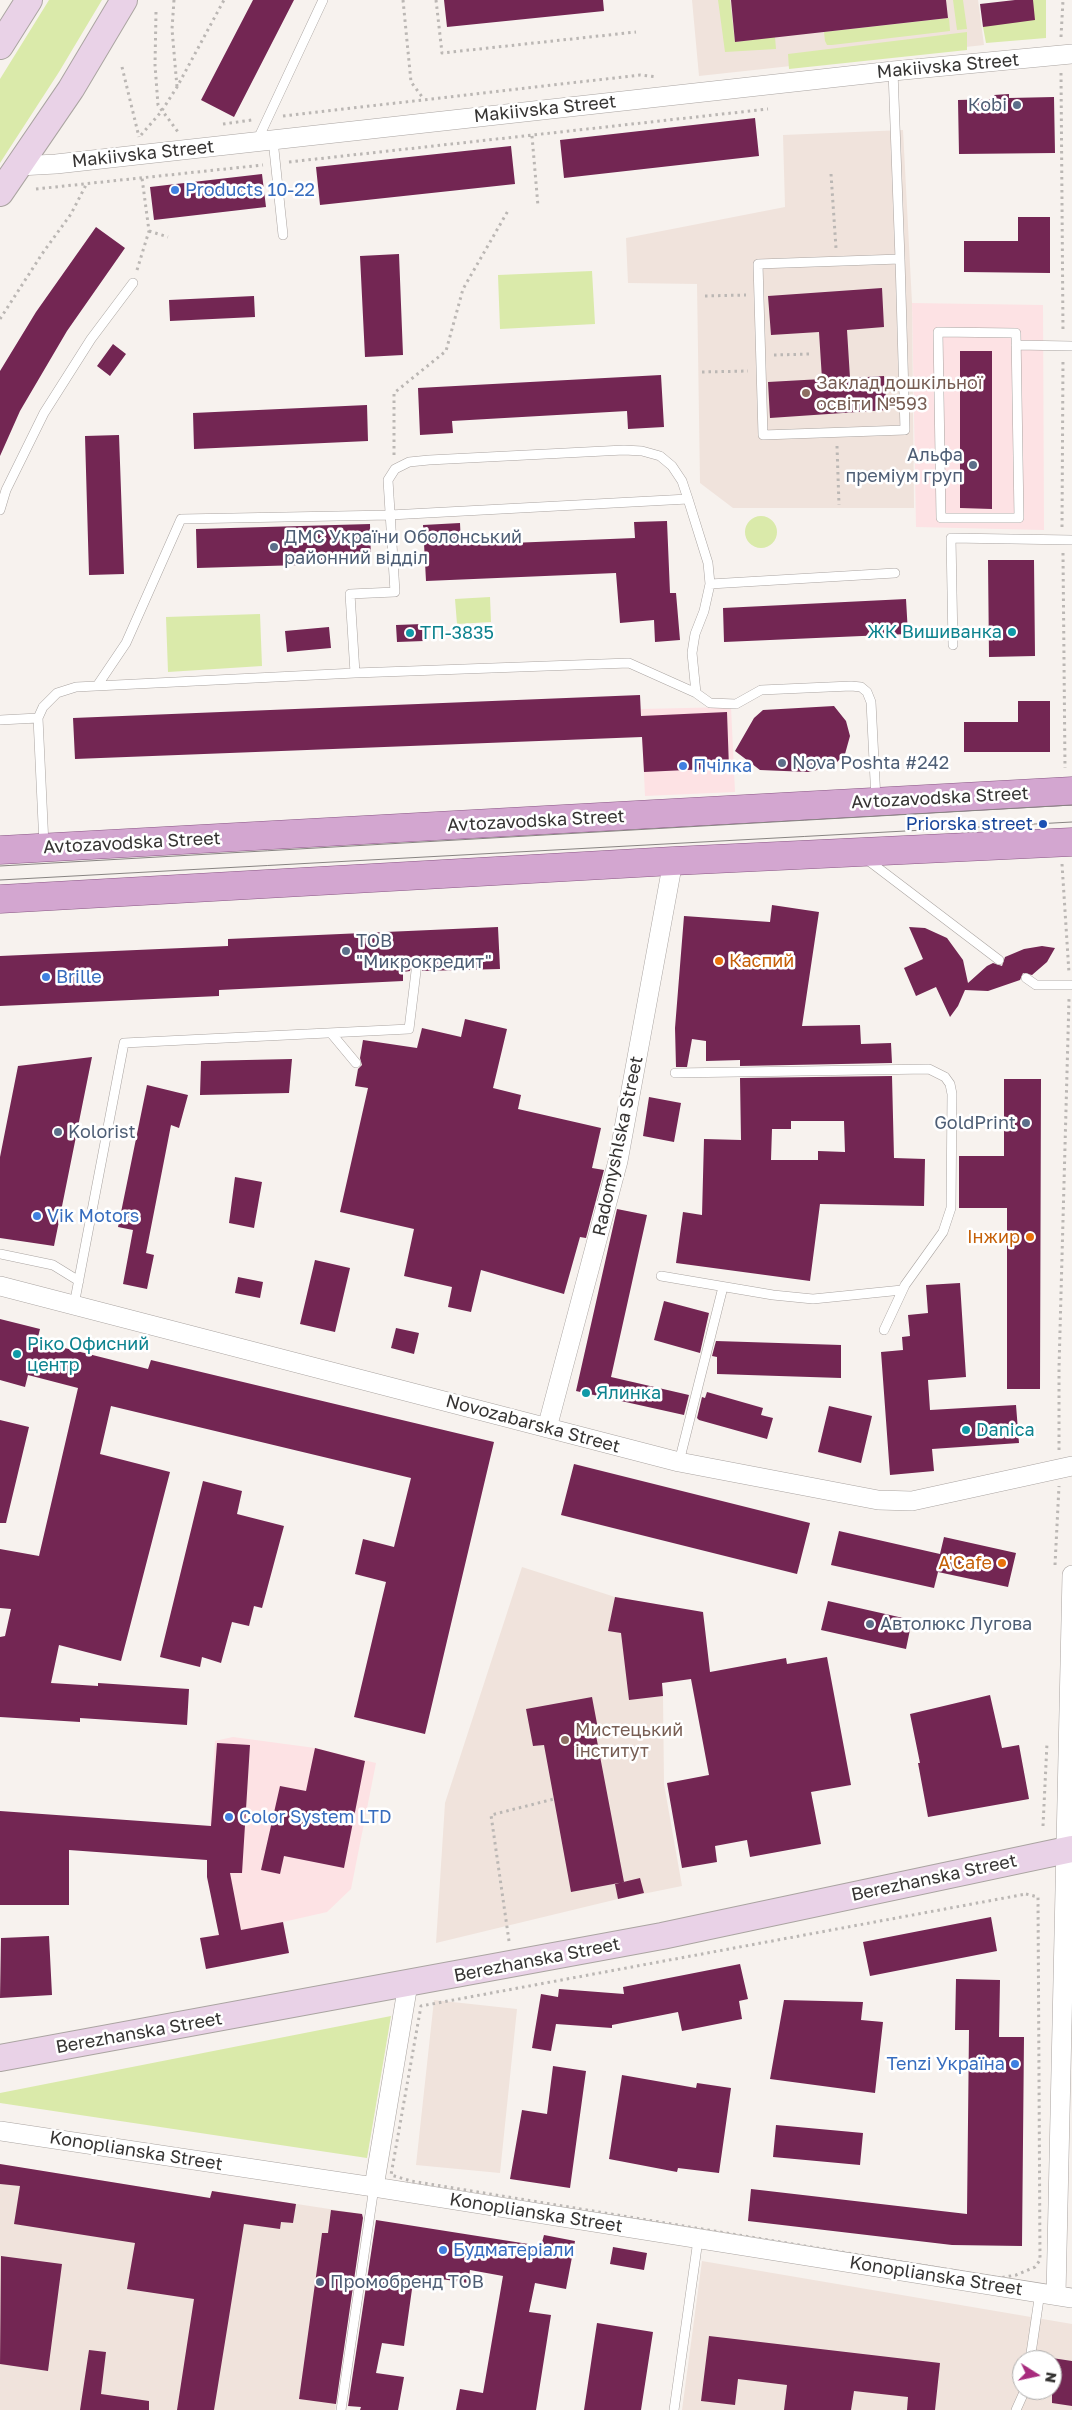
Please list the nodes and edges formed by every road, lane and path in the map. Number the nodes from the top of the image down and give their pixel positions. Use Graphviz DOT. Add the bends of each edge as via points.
graph roads {
  1 [pos="29,0"];
  2 [pos="124,0"];
  3 [pos="174,0"];
  4 [pos="224,0"];
  5 [pos="323,0"];
  6 [pos="403,0"];
  7 [pos="436,0"];
  8 [pos="1063,0"];
  9 [pos="156,12"];
  10 [pos="636,32"];
  11 [pos="0,46"];
  12 [pos="1066,55"];
  13 [pos="122,67"];
  14 [pos="893,71"];
  15 [pos="662,77"];
  16 [pos="177,87"];
  17 [pos="423,98"];
  18 [pos="768,109"];
  19 [pos="161,112"];
  20 [pos="267,118"];
  21 [pos="178,132"];
  22 [pos="532,136"];
  23 [pos="265,141"];
  24 [pos="276,164"];
  25 [pos="19,166"];
  26 [pos="832,174"];
  27 [pos="142,178"];
  28 [pos="87,183"];
  29 [pos="36,189"];
  30 [pos="0,193"];
  31 [pos="538,206"];
  32 [pos="509,209"];
  33 [pos="149,231"];
  34 [pos="283,236"];
  35 [pos="168,237"];
  36 [pos="900,259"];
  37 [pos="837,261"];
  38 [pos="133,283"];
  39 [pos="759,294"];
  40 [pos="705,296"];
  41 [pos="0,319"];
  42 [pos="1016,345"];
  43 [pos="1068,346"];
  44 [pos="810,354"];
  45 [pos="761,355"];
  46 [pos="761,370"];
  47 [pos="702,372"];
  48 [pos="836,433"];
  49 [pos="394,469"];
  50 [pos="688,499"];
  51 [pos="839,505"];
  52 [pos="0,510"];
  53 [pos="390,515"];
  54 [pos="1067,539"];
  55 [pos="895,573"];
  56 [pos="710,584"];
  57 [pos="953,645"];
  58 [pos="354,673"];
  59 [pos="97,686"];
  60 [pos="696,694"];
  61 [pos="38,718"];
  62 [pos="0,720"];
  63 [pos="1068,779"];
  64 [pos="876,802"];
  65 [pos="1072,842"];
  66 [pos="44,848"];
  67 [pos="0,850"];
  68 [pos="859,854"];
  69 [pos="673,861"];
  70 [pos="1064,888"];
  71 [pos="0,899"];
  72 [pos="999,960"];
  73 [pos="418,963"];
  74 [pos="1026,978"];
  75 [pos="1071,985"];
  76 [pos="331,1033"];
  77 [pos="356,1063"];
  78 [pos="675,1073"];
  79 [pos="0,1254"];
  80 [pos="661,1276"];
  81 [pos="79,1281"];
  82 [pos="0,1286"];
  83 [pos="723,1287"];
  84 [pos="902,1290"];
  85 [pos="74,1305"];
  86 [pos="884,1330"];
  87 [pos="1059,1368"];
  88 [pos="547,1428"];
  89 [pos="679,1462"];
  90 [pos="1072,1466"];
  91 [pos="1072,1574"];
  92 [pos="554,1799"];
  93 [pos="1070,1850"];
  94 [pos="509,1947"];
  95 [pos="408,1984"];
  96 [pos="427,2004"];
  97 [pos="417,2015"];
  98 [pos="0,2058"];
  99 [pos="0,2131"];
  100 [pos="374,2187"];
  101 [pos="698,2240"];
  102 [pos="1056,2295"];
  103 [pos="1034,2350"];
  104 [pos="341,2410"];
  105 [pos="674,2410"];
  1 -- 11 [label="street"];
  2 -- 25 [label="street" via="72,89"];
  3 -- 16 [label="path" via="172,30"];
  4 -- 16 [label="path"];
  5 -- 20 [label="lane"];
  6 -- 17 [label="path" via="411,82"];
  7 -- 10 [label="path" via="442,53"];
  8 -- 12 [label="path"];
  9 -- 19 [label="path" via="155,66"];
  12 -- 14 [label="street, Makiivska Street"];
  12 -- 43 [label="path"];
  13 -- 19 [label="path" via="139,137"];
  14 -- 23 [label="street, Makiivska Street"];
  14 -- 36 [label="lane"];
  15 -- 17 [label="path" via="640,75"];
  16 -- 19 [label="path"];
  17 -- 20 [label="path"];
  18 -- 22 [label="path"];
  19 -- 21 [label="path"];
  20 -- 23 [label="lane"];
  22 -- 24 [label="path"];
  22 -- 31 [label="path"];
  23 -- 24 [label="lane"];
  23 -- 25 [label="street, Makiivska Street"];
  24 -- 27 [label="path"];
  24 -- 34 [label="lane"];
  25 -- 30 [label="street"];
  26 -- 37 [label="path"];
  27 -- 28 [label="path"];
  27 -- 33 [label="path"];
  28 -- 29 [label="path"];
  28 -- 41 [label="path" via="71,214"];
  32 -- 49 [label="path" via="463,289 446,350 394,393"];
  33 -- 35 [label="path"];
  33 -- 38 [label="path"];
  36 -- 37 [label="lane"];
  36 -- 48 [label="lane" via="905,430"];
  37 -- 39 [label="lane" via="758,264"];
  38 -- 52 [label="lane" via="44,413 6,490"];
  39 -- 40 [label="path"];
  39 -- 45 [label="lane"];
  42 -- 42 [label="lane" via="1016,333 938,332 941,518 1019,518"];
  42 -- 43 [label="lane"];
  43 -- 54 [label="path"];
  44 -- 45 [label="path"];
  45 -- 46 [label="lane"];
  46 -- 47 [label="path"];
  46 -- 48 [label="lane" via="764,435"];
  48 -- 51 [label="path"];
  49 -- 50 [label="lane" via="408,462 429,460 642,451 660,456 672,466"];
  49 -- 53 [label="lane" via="388,480"];
  50 -- 53 [label="lane"];
  50 -- 56 [label="lane" via="708,563"];
  53 -- 58 [label="lane" via="396,592 350,594"];
  53 -- 59 [label="lane" via="181,519 126,644"];
  54 -- 57 [label="lane" via="951,538"];
  54 -- 63 [label="path"];
  55 -- 56 [label="lane"];
  56 -- 60 [label="lane" via="695,634"];
  58 -- 59 [label="lane"];
  58 -- 60 [label="lane" via="629,663"];
  59 -- 61 [label="lane" via="57,692"];
  60 -- 64 [label="lane" via="710,703 736,704 761,690 861,687 868,692 871,702"];
  61 -- 62 [label="lane"];
  61 -- 66 [label="lane"];
  63 -- 64 [label="main road, Avtozavodska Street"];
  64 -- 66 [label="main road, Avtozavodska Street"];
  65 -- 68 [label="main road"];
  66 -- 67 [label="main road, Avtozavodska Street"];
  68 -- 69 [label="main road"];
  68 -- 72 [label="lane"];
  69 -- 71 [label="main road"];
  69 -- 88 [label="street, Radomyshlska Street" via="618,1161"];
  70 -- 75 [label="path"];
  73 -- 76 [label="lane" via="409,1029"];
  74 -- 75 [label="lane" via="1036,984"];
  75 -- 87 [label="path"];
  76 -- 77 [label="lane"];
  76 -- 81 [label="lane" via="124,1043"];
  78 -- 84 [label="lane" via="928,1069 945,1077 952,1094 951,1208 943,1232"];
  79 -- 81 [label="lane" via="53,1265"];
  80 -- 83 [label="lane"];
  81 -- 85 [label="lane"];
  82 -- 85 [label="street, Novozabarska Street"];
  83 -- 84 [label="lane" via="813,1299"];
  83 -- 89 [label="lane"];
  84 -- 86 [label="lane"];
  85 -- 88 [label="street, Novozabarska Street"];
  88 -- 89 [label="street, Novozabarska Street"];
  89 -- 90 [label="street, Novozabarska Street" via="878,1500 912,1501"];
  91 -- 93 [label="street"];
  92 -- 94 [label="path" via="491,1815"];
  93 -- 95 [label="street, Berezhanska Street" via="662,1936"];
  93 -- 102 [label="street"];
  95 -- 98 [label="street, Berezhanska Street"];
  95 -- 100 [label="street"];
  96 -- 97 [label="path" via="1026,1894 1038,1897 1040,2260 1035,2267 999,2278 399,2179 391,2175"];
  99 -- 100 [label="street, Konoplianska Street"];
  100 -- 101 [label="street, Konoplianska Street"];
  100 -- 104 [label="lane"];
  101 -- 102 [label="street, Konoplianska Street"];
  101 -- 105 [label="lane"];
  102 -- 103 [label="lane"];
}
